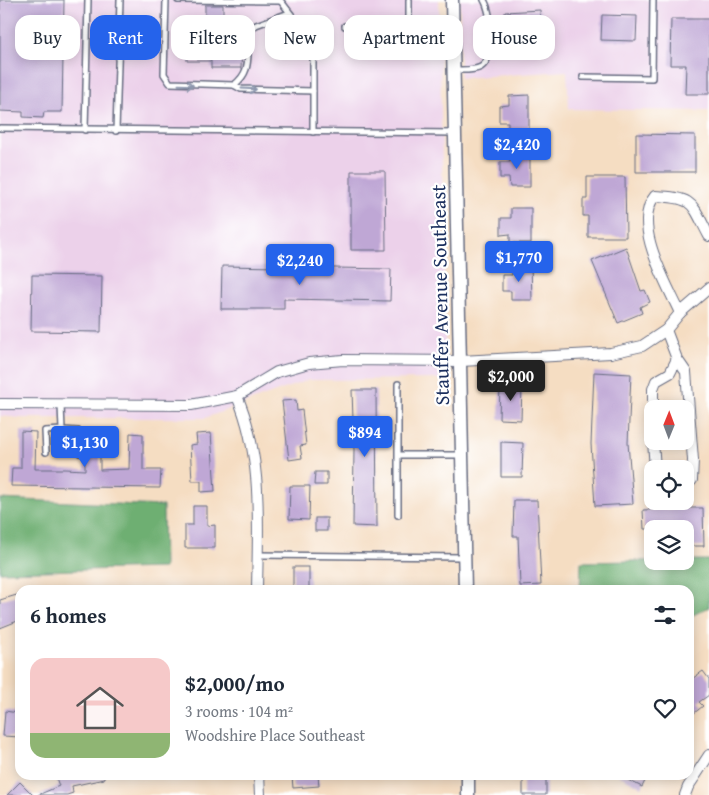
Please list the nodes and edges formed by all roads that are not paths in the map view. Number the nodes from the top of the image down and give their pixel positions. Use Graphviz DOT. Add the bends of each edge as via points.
graph roads {
  1 [pos="88,0"];
  2 [pos="120,0"];
  3 [pos="166,0"];
  4 [pos="178,0"];
  5 [pos="409,0"];
  6 [pos="452,0"];
  7 [pos="484,0"];
  8 [pos="654,0"];
  9 [pos="280,1"];
  10 [pos="289,13"];
  11 [pos="409,15"];
  12 [pos="454,70"];
  13 [pos="583,77"];
  14 [pos="234,85"];
  15 [pos="313,91"];
  16 [pos="0,128"];
  17 [pos="85,130"];
  18 [pos="116,131"];
  19 [pos="313,132"];
  20 [pos="455,133"];
  21 [pos="709,236"];
  22 [pos="709,288"];
  23 [pos="680,313"];
  24 [pos="666,330"];
  25 [pos="677,359"];
  26 [pos="460,361"];
  27 [pos="398,384"];
  28 [pos="237,396"];
  29 [pos="653,400"];
  30 [pos="0,404"];
  31 [pos="61,405"];
  32 [pos="62,430"];
  33 [pos="46,452"];
  34 [pos="80,453"];
  35 [pos="398,455"];
  36 [pos="462,455"];
  37 [pos="693,460"];
  38 [pos="398,515"];
  39 [pos="256,555"];
  40 [pos="464,557"];
  41 [pos="256,585"];
  42 [pos="465,585"];
  43 [pos="709,754"];
  44 [pos="694,777"];
  45 [pos="260,780"];
  46 [pos="468,780"];
  47 [pos="692,780"];
  48 [pos="260,795"];
  49 [pos="468,795"];
  50 [pos="685,795"];
  1 -- 17 [label="lane"];
  2 -- 18 [label="lane"];
  3 -- 14 [label="lane, one-way" via="164,74 170,83"];
  4 -- 9 [label="lane"];
  5 -- 11 [label="lane"];
  6 -- 12 [label="street, Stauffer Avenue Southeast"];
  7 -- 12 [label="lane" via="489,8 491,50 488,61 480,68"];
  8 -- 13 [label="lane" via="652,78"];
  9 -- 10 [label="lane"];
  10 -- 14 [label="lane" via="256,25 251,30 248,67 245,76"];
  10 -- 15 [label="lane" via="313,43"];
  12 -- 20 [label="street, Stauffer Avenue Southeast"];
  14 -- 15 [label="lane, one-way" via="241,89"];
  15 -- 19 [label="lane"];
  16 -- 17 [label="lane"];
  17 -- 18 [label="lane"];
  18 -- 19 [label="lane"];
  19 -- 20 [label="lane"];
  20 -- 26 [label="street, Stauffer Avenue Southeast"];
  21 -- 23 [label="street" via="692,203 681,197 655,196 648,204 650,242"];
  22 -- 23 [label="street"];
  23 -- 24 [label="street"];
  24 -- 25 [label="street"];
  24 -- 26 [label="street" via="642,346 611,353"];
  25 -- 29 [label="street" via="670,373 656,381"];
  25 -- 37 [label="street" via="686,372"];
  26 -- 28 [label="street" via="343,360 309,363 277,372"];
  26 -- 36 [label="street, Stauffer Avenue Southeast"];
  27 -- 35 [label="lane"];
  28 -- 31 [label="street" via="191,404"];
  28 -- 39 [label="street" via="247,421 256,469"];
  30 -- 31 [label="street"];
  31 -- 32 [label="lane"];
  32 -- 33 [label="lane" via="45,431"];
  32 -- 34 [label="lane" via="78,431"];
  35 -- 36 [label="lane"];
  35 -- 38 [label="lane"];
  36 -- 40 [label="street, Stauffer Avenue Southeast"];
  39 -- 40 [label="lane"];
  39 -- 41 [label="street"];
  40 -- 42 [label="street, Stauffer Avenue Southeast"];
  43 -- 44 [label="street"];
  45 -- 48 [label="street"];
  46 -- 49 [label="street"];
  47 -- 50 [label="street"];
}
